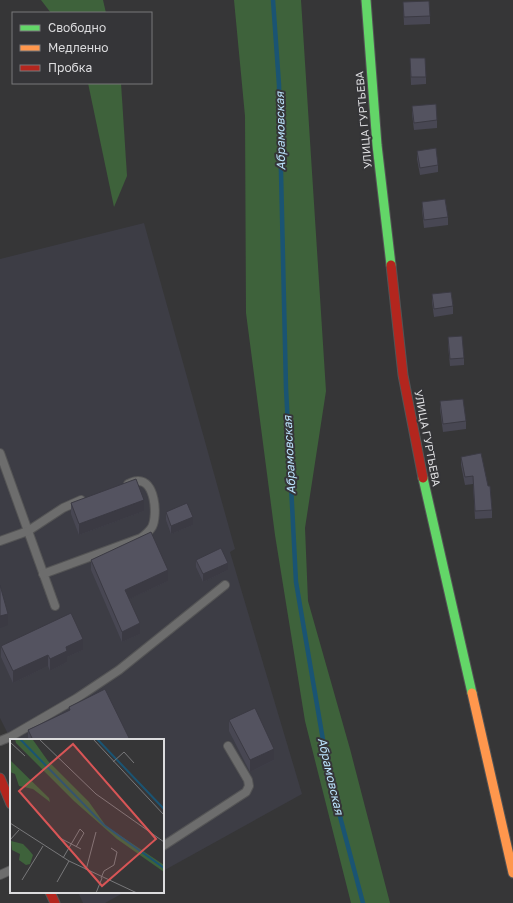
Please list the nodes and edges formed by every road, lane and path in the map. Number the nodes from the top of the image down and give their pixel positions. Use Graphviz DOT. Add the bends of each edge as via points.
graph roads {
  1 [pos="366,0"];
  2 [pos="0,453"];
  3 [pos="123,485"];
  4 [pos="90,497"];
  5 [pos="28,531"];
  6 [pos="0,541"];
  7 [pos="43,574"];
  8 [pos="225,585"];
  9 [pos="55,606"];
  10 [pos="0,741"];
  11 [pos="228,746"];
  12 [pos="0,778"];
  13 [pos="10,802"];
  14 [pos="164,845"];
  15 [pos="10,870"];
  16 [pos="513,873"];
  17 [pos="0,875"];
  18 [pos="50,893"];
  19 [pos="55,903"];
  1 -- 16 [label="street, УЛИЦА ГУРТЬЕВА" via="377,145 403,375 418,455"];
  2 -- 5 [label="lane"];
  3 -- 7 [label="lane" via="137,480 144,482 150,489 155,503 155,514 149,532 141,538"];
  4 -- 5 [label="lane" via="63,508"];
  5 -- 6 [label="lane"];
  5 -- 7 [label="lane"];
  7 -- 9 [label="lane"];
  8 -- 10 [label="lane" via="103,681"];
  11 -- 14 [label="lane" via="248,780 246,792"];
  12 -- 13 [label="street"];
  15 -- 17 [label="lane"];
  18 -- 19 [label="street"];
}
